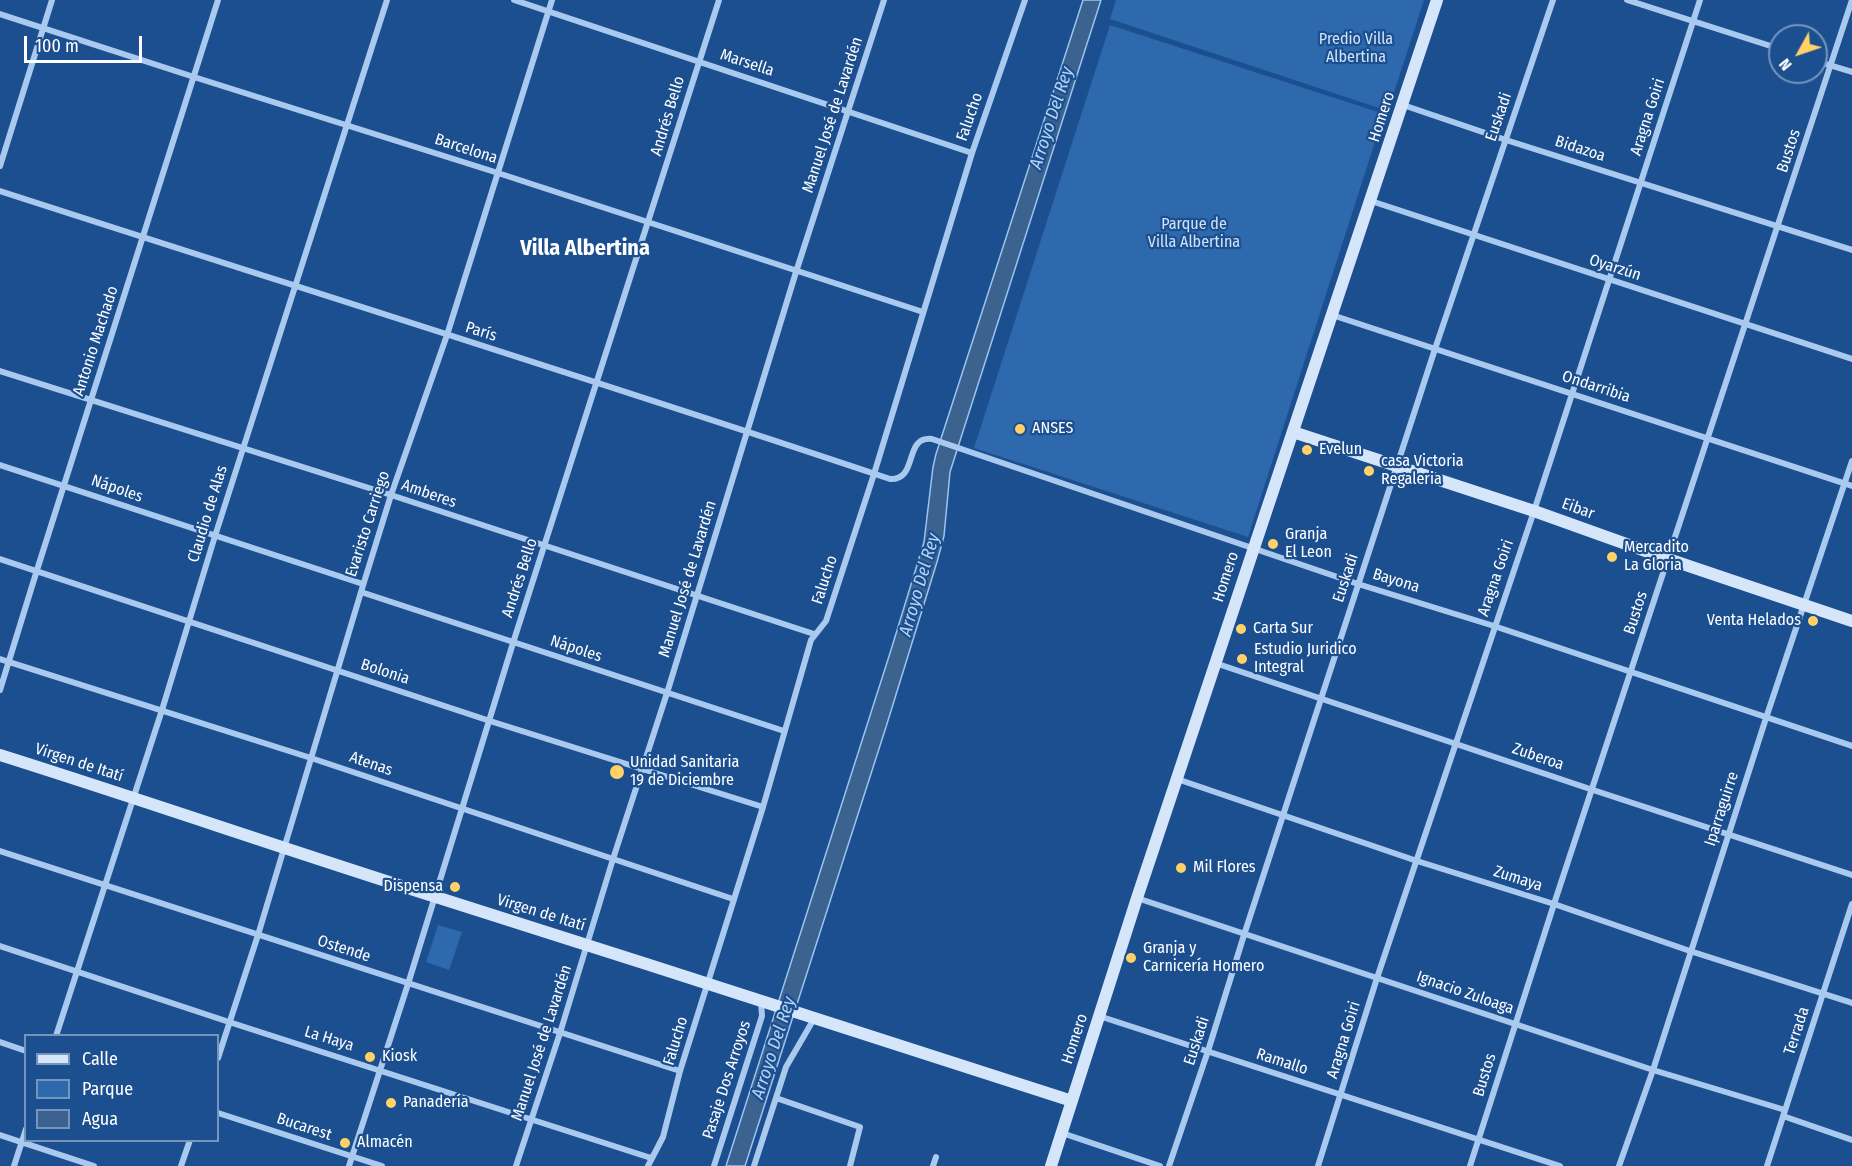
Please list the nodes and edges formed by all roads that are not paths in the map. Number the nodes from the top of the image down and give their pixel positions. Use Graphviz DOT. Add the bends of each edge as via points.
graph roads {
  1 [pos="52,0"];
  2 [pos="218,0"];
  3 [pos="387,0"];
  4 [pos="514,0"];
  5 [pos="552,0"];
  6 [pos="719,0"];
  7 [pos="884,0"];
  8 [pos="1025,0"];
  9 [pos="1437,0"];
  10 [pos="1553,0"];
  11 [pos="1627,0"];
  12 [pos="1700,0"];
  13 [pos="1852,0"];
  14 [pos="548,11"];
  15 [pos="0,14"];
  16 [pos="1693,21"];
  17 [pos="43,28"];
  18 [pos="1768,45"];
  19 [pos="699,62"];
  20 [pos="1828,65"];
  21 [pos="1831,66"];
  22 [pos="1852,72"];
  23 [pos="194,77"];
  24 [pos="1403,105"];
  25 [pos="849,111"];
  26 [pos="346,124"];
  27 [pos="1506,140"];
  28 [pos="972,153"];
  29 [pos="0,166"];
  30 [pos="498,173"];
  31 [pos="1641,182"];
  32 [pos="0,191"];
  33 [pos="1371,201"];
  34 [pos="648,223"];
  35 [pos="1778,227"];
  36 [pos="1474,235"];
  37 [pos="144,238"];
  38 [pos="1852,250"];
  39 [pos="796,272"];
  40 [pos="1610,281"];
  41 [pos="294,286"];
  42 [pos="923,312"];
  43 [pos="1332,315"];
  44 [pos="1746,325"];
  45 [pos="447,335"];
  46 [pos="1435,349"];
  47 [pos="1852,359"];
  48 [pos="0,371"];
  49 [pos="597,382"];
  50 [pos="1572,393"];
  51 [pos="91,399"];
  52 [pos="747,431"];
  53 [pos="1293,432"];
  54 [pos="932,439"];
  55 [pos="1707,439"];
  56 [pos="243,448"];
  57 [pos="1852,461"];
  58 [pos="0,465"];
  59 [pos="1397,466"];
  60 [pos="874,474"];
  61 [pos="1844,484"];
  62 [pos="64,486"];
  63 [pos="1852,486"];
  64 [pos="391,495"];
  65 [pos="1534,511"];
  66 [pos="215,536"];
  67 [pos="544,547"];
  68 [pos="1254,547"];
  69 [pos="0,559"];
  70 [pos="1668,559"];
  71 [pos="36,570"];
  72 [pos="363,584"];
  73 [pos="1358,584"];
  74 [pos="361,592"];
  75 [pos="697,596"];
  76 [pos="1803,604"];
  77 [pos="1852,621"];
  78 [pos="189,622"];
  79 [pos="1494,626"];
  80 [pos="814,634"];
  81 [pos="513,643"];
  82 [pos="0,659"];
  83 [pos="9,662"];
  84 [pos="1215,663"];
  85 [pos="337,671"];
  86 [pos="1630,672"];
  87 [pos="0,690"];
  88 [pos="667,693"];
  89 [pos="1321,699"];
  90 [pos="162,710"];
  91 [pos="1766,718"];
  92 [pos="490,721"];
  93 [pos="784,731"];
  94 [pos="1456,743"];
  95 [pos="1852,746"];
  96 [pos="0,755"];
  97 [pos="311,758"];
  98 [pos="642,768"];
  99 [pos="1176,779"];
  100 [pos="1593,790"];
  101 [pos="133,798"];
  102 [pos="763,807"];
  103 [pos="462,809"];
  104 [pos="1283,816"];
  105 [pos="1728,834"];
  106 [pos="285,848"];
  107 [pos="0,851"];
  108 [pos="613,859"];
  109 [pos="1417,861"];
  110 [pos="1852,875"];
  111 [pos="106,885"];
  112 [pos="435,897"];
  113 [pos="1137,898"];
  114 [pos="733,899"];
  115 [pos="1554,904"];
  116 [pos="1852,904"];
  117 [pos="258,935"];
  118 [pos="1244,935"];
  119 [pos="587,944"];
  120 [pos="0,946"];
  121 [pos="1690,951"];
  122 [pos="78,972"];
  123 [pos="1377,978"];
  124 [pos="408,984"];
  125 [pos="708,985"];
  126 [pos="1824,994"];
  127 [pos="765,1003"];
  128 [pos="1852,1004"];
  129 [pos="811,1015"];
  130 [pos="1099,1016"];
  131 [pos="229,1022"];
  132 [pos="1515,1024"];
  133 [pos="560,1033"];
  134 [pos="57,1034"];
  135 [pos="0,1042"];
  136 [pos="24,1050"];
  137 [pos="1208,1052"];
  138 [pos="219,1055"];
  139 [pos="380,1070"];
  140 [pos="1653,1070"];
  141 [pos="680,1071"];
  142 [pos="1341,1096"];
  143 [pos="776,1098"];
  144 [pos="1072,1101"];
  145 [pos="219,1113"];
  146 [pos="1784,1113"];
  147 [pos="532,1119"];
  148 [pos="1062,1133"];
  149 [pos="24,1134"];
  150 [pos="0,1135"];
  151 [pos="1479,1140"];
  152 [pos="1852,1140"];
  153 [pos="21,1142"];
  154 [pos="189,1142"];
  155 [pos="353,1156"];
  156 [pos="936,1157"];
  157 [pos="651,1158"];
  158 [pos="14,1166"];
  159 [pos="94,1166"];
  160 [pos="181,1166"];
  161 [pos="350,1166"];
  162 [pos="382,1166"];
  163 [pos="516,1166"];
  164 [pos="648,1166"];
  165 [pos="714,1166"];
  166 [pos="754,1166"];
  167 [pos="850,1166"];
  168 [pos="933,1166"];
  169 [pos="1051,1166"];
  170 [pos="1160,1166"];
  171 [pos="1169,1166"];
  172 [pos="1318,1166"];
  173 [pos="1470,1166"];
  174 [pos="1560,1166"];
  175 [pos="1619,1166"];
  176 [pos="1767,1166"];
  1 -- 17 [label="street"];
  2 -- 23 [label="street, Antonio Machado"];
  3 -- 26 [label="street, Claudio de Alas"];
  4 -- 14 [label="street, Marsella"];
  5 -- 14 [label="street, Evaristo Carriego"];
  6 -- 19 [label="street, Andrés Bello"];
  7 -- 25 [label="street, Manuel José de Lavardén"];
  8 -- 28 [label="street, Falucho"];
  9 -- 24 [label="street, Homero"];
  10 -- 27 [label="street, Euskadi"];
  11 -- 16 [label="street"];
  12 -- 16 [label="street, Aragna Goiri"];
  13 -- 21 [label="street, Bustos"];
  14 -- 19 [label="street, Marsella"];
  14 -- 30 [label="street, Evaristo Carriego"];
  15 -- 17 [label="street, Barcelona"];
  16 -- 18 [label="street"];
  16 -- 31 [label="street, Aragna Goiri"];
  17 -- 23 [label="street, Barcelona"];
  17 -- 29 [label="street"];
  19 -- 25 [label="street, Marsella"];
  19 -- 34 [label="street, Andrés Bello"];
  20 -- 21 [label="street"];
  21 -- 22 [label="street"];
  21 -- 35 [label="street, Bustos"];
  23 -- 26 [label="street, Barcelona"];
  23 -- 37 [label="street, Antonio Machado"];
  24 -- 27 [label="street, Bidazoa"];
  24 -- 33 [label="street, Homero"];
  25 -- 28 [label="street, Marsella"];
  25 -- 39 [label="street, Manuel José de Lavardén"];
  26 -- 30 [label="street, Barcelona"];
  26 -- 41 [label="street, Claudio de Alas"];
  27 -- 31 [label="street, Bidazoa"];
  27 -- 36 [label="street, Euskadi"];
  28 -- 42 [label="street, Falucho"];
  30 -- 34 [label="street, Barcelona"];
  30 -- 45 [label="street, Evaristo Carriego"];
  31 -- 35 [label="street, Bidazoa"];
  31 -- 40 [label="street, Aragna Goiri"];
  32 -- 37 [label="street, París"];
  33 -- 36 [label="street, Oyarzún"];
  33 -- 43 [label="street, Homero"];
  34 -- 39 [label="street, Barcelona"];
  34 -- 49 [label="street, Andrés Bello"];
  35 -- 38 [label="street, Bidazoa"];
  35 -- 44 [label="street, Bustos"];
  36 -- 40 [label="street, Oyarzún"];
  36 -- 46 [label="street, Euskadi"];
  37 -- 41 [label="street, París"];
  37 -- 51 [label="street, Antonio Machado"];
  39 -- 42 [label="street, Barcelona"];
  39 -- 52 [label="street, Manuel José de Lavardén"];
  40 -- 44 [label="street, Oyarzún"];
  40 -- 50 [label="street, Aragna Goiri"];
  41 -- 45 [label="street, París"];
  41 -- 56 [label="street, Claudio de Alas"];
  42 -- 60 [label="street, Falucho"];
  43 -- 46 [label="street, Ondarribia"];
  43 -- 53 [label="street, Homero"];
  44 -- 47 [label="street, Oyarzún"];
  44 -- 55 [label="street, Bustos"];
  45 -- 49 [label="street, París"];
  45 -- 64 [label="street, Evaristo Carriego"];
  46 -- 50 [label="street, Ondarribia"];
  46 -- 59 [label="street, Euskadi"];
  48 -- 51 [label="street, Amberes"];
  49 -- 52 [label="street, París"];
  49 -- 67 [label="street, Andrés Bello"];
  50 -- 55 [label="street, Ondarribia"];
  50 -- 65 [label="street, Aragna Goiri"];
  51 -- 56 [label="street, Amberes"];
  51 -- 62 [label="street, Antonio Machado"];
  52 -- 60 [label="street, París"];
  52 -- 75 [label="street, Manuel José de Lavardén"];
  53 -- 59 [label="street, Eibar"];
  53 -- 68 [label="street, Homero"];
  54 -- 60 [label="street, París" via="920,440 902,477 890,479"];
  54 -- 68 [label="street, Bayona"];
  55 -- 61 [label="street, Ondarribia"];
  55 -- 70 [label="street, Bustos"];
  56 -- 64 [label="street, Amberes"];
  56 -- 66 [label="street, Claudio de Alas"];
  57 -- 61 [label="street, Iparraguirre"];
  58 -- 62 [label="street, Nápoles"];
  59 -- 65 [label="street, Eibar"];
  59 -- 73 [label="street, Euskadi"];
  60 -- 80 [label="street, Falucho" via="826,621"];
  61 -- 63 [label="street, Ondarribia"];
  61 -- 76 [label="street, Iparraguirre"];
  62 -- 66 [label="street, Nápoles"];
  62 -- 71 [label="street, Antonio Machado"];
  64 -- 67 [label="street, Amberes"];
  64 -- 72 [label="street, Evaristo Carriego"];
  65 -- 70 [label="street, Eibar"];
  65 -- 79 [label="street, Aragna Goiri"];
  66 -- 72 [label="street, Nápoles"];
  66 -- 78 [label="street, Claudio de Alas"];
  67 -- 75 [label="street, Amberes"];
  67 -- 81 [label="street, Andrés Bello"];
  68 -- 73 [label="street, Bayona"];
  68 -- 84 [label="street, Homero"];
  69 -- 71 [label="street, Bolonia"];
  70 -- 76 [label="street, Eibar"];
  70 -- 86 [label="street, Bustos"];
  71 -- 78 [label="street, Bolonia"];
  71 -- 83 [label="street, Antonio Machado"];
  72 -- 74 [label="street, Evaristo Carriego"];
  73 -- 79 [label="street, Bayona"];
  73 -- 89 [label="street, Euskadi"];
  74 -- 81 [label="street, Nápoles"];
  74 -- 85 [label="street, Evaristo Carriego"];
  75 -- 80 [label="street, Amberes"];
  75 -- 88 [label="street, Manuel José de Lavardén"];
  76 -- 77 [label="street, Eibar"];
  76 -- 91 [label="street, Iparraguirre"];
  78 -- 85 [label="street, Bolonia"];
  78 -- 90 [label="street, Claudio de Alas"];
  79 -- 86 [label="street, Bayona"];
  79 -- 94 [label="street, Aragna Goiri"];
  80 -- 93 [label="street, Falucho"];
  81 -- 88 [label="street, Nápoles"];
  81 -- 92 [label="street, Andrés Bello"];
  82 -- 83 [label="street, Atenas"];
  83 -- 87 [label="street, Antonio Machado"];
  83 -- 90 [label="street, Atenas"];
  84 -- 89 [label="street, Zuberoa"];
  84 -- 99 [label="street, Homero"];
  85 -- 92 [label="street, Bolonia"];
  85 -- 97 [label="street, Evaristo Carriego"];
  86 -- 91 [label="street, Bayona"];
  86 -- 100 [label="street, Bustos"];
  88 -- 93 [label="street, Nápoles"];
  88 -- 98 [label="street, Manuel José de Lavardén"];
  89 -- 94 [label="street, Zuberoa"];
  89 -- 104 [label="street, Euskadi"];
  90 -- 97 [label="street, Atenas"];
  90 -- 101 [label="street, Claudio de Alas"];
  91 -- 95 [label="street, Bayona"];
  91 -- 105 [label="street, Iparraguirre"];
  92 -- 98 [label="street, Bolonia"];
  92 -- 103 [label="street, Andrés Bello"];
  93 -- 102 [label="street, Falucho"];
  94 -- 100 [label="street, Zuberoa"];
  94 -- 109 [label="street, Aragna Goiri"];
  96 -- 101 [label="street, Virgen de Itatí"];
  97 -- 103 [label="street, Atenas"];
  97 -- 106 [label="street, Evaristo Carriego"];
  98 -- 102 [label="street, Bolonia"];
  98 -- 108 [label="street, Manuel José de Lavardén"];
  99 -- 104 [label="street, Zumaya"];
  99 -- 113 [label="street, Homero"];
  100 -- 105 [label="street, Zuberoa"];
  100 -- 115 [label="street, Bustos"];
  101 -- 106 [label="street, Virgen de Itatí"];
  101 -- 111 [label="street, Claudio de Alas"];
  102 -- 114 [label="street, Falucho"];
  103 -- 108 [label="street, Atenas"];
  103 -- 112 [label="street, Andrés Bello"];
  104 -- 109 [label="street, Zumaya"];
  104 -- 118 [label="street, Euskadi"];
  105 -- 110 [label="street, Zuberoa"];
  105 -- 121 [label="street, Iparraguirre"];
  106 -- 112 [label="street, Virgen de Itatí"];
  106 -- 117 [label="street, Evaristo Carriego"];
  107 -- 111 [label="street, Ostende"];
  108 -- 114 [label="street, Atenas"];
  108 -- 119 [label="street, Manuel José de Lavardén"];
  109 -- 115 [label="street, Zumaya"];
  109 -- 123 [label="street, Aragna Goiri"];
  111 -- 117 [label="street, Ostende"];
  111 -- 122 [label="street, Claudio de Alas"];
  112 -- 119 [label="street, Virgen de Itatí"];
  112 -- 124 [label="street, Andrés Bello"];
  113 -- 118 [label="street, Ignacio Zuloaga"];
  113 -- 130 [label="street, Homero"];
  114 -- 125 [label="street, Falucho"];
  115 -- 121 [label="street, Zumaya"];
  115 -- 132 [label="street, Bustos"];
  116 -- 126 [label="street, Terrada"];
  117 -- 124 [label="street, Ostende"];
  117 -- 131 [label="street, Evaristo Carriego"];
  118 -- 123 [label="street, Ignacio Zuloaga"];
  118 -- 137 [label="street, Euskadi"];
  119 -- 125 [label="street, Virgen de Itatí"];
  119 -- 133 [label="street, Manuel José de Lavardén"];
  120 -- 122 [label="street, La Haya"];
  121 -- 126 [label="street, Zumaya"];
  121 -- 140 [label="street, Iparraguirre"];
  122 -- 131 [label="street, La Haya"];
  122 -- 134 [label="street, Claudio de Alas"];
  123 -- 132 [label="street, Ignacio Zuloaga"];
  123 -- 142 [label="street, Aragna Goiri"];
  124 -- 133 [label="street, Ostende"];
  124 -- 139 [label="street, Andrés Bello"];
  125 -- 127 [label="street, Virgen de Itatí"];
  125 -- 141 [label="street, Falucho"];
  126 -- 128 [label="street, Zumaya"];
  126 -- 146 [label="street, Terrada"];
  127 -- 129 [label="street, Virgen de Itatí"];
  127 -- 165 [label="street, Pasaje Dos Arroyos"];
  129 -- 143 [label="street"];
  129 -- 144 [label="street, Virgen de Itatí"];
  130 -- 137 [label="street, Ramallo"];
  130 -- 144 [label="street, Homero"];
  131 -- 138 [label="street, Evaristo Carriego"];
  131 -- 139 [label="street, La Haya"];
  132 -- 140 [label="street, Ignacio Zuloaga"];
  132 -- 151 [label="street, Bustos"];
  133 -- 141 [label="street, Ostende"];
  133 -- 147 [label="street, Manuel José de Lavardén"];
  135 -- 136 [label="street"];
  137 -- 142 [label="street, Ramallo"];
  137 -- 171 [label="street, Euskadi"];
  139 -- 147 [label="street, La Haya"];
  139 -- 155 [label="street, Andrés Bello"];
  140 -- 146 [label="street, Ignacio Zuloaga"];
  140 -- 175 [label="street, Iparraguirre"];
  141 -- 157 [label="street, Falucho" via="663,1137"];
  142 -- 151 [label="street, Ramallo"];
  142 -- 172 [label="street, Aragna Goiri"];
  143 -- 166 [label="street"];
  143 -- 167 [label="street" via="860,1127"];
  144 -- 148 [label="street, Homero"];
  145 -- 155 [label="street, Bucarest"];
  146 -- 152 [label="street, Ignacio Zuloaga"];
  146 -- 176 [label="street, Terrada"];
  147 -- 157 [label="street, La Haya"];
  147 -- 163 [label="street, Manuel José de Lavardén"];
  148 -- 169 [label="street, Homero"];
  148 -- 170 [label="street"];
  149 -- 153 [label="street"];
  150 -- 153 [label="street"];
  151 -- 173 [label="street, Bustos"];
  151 -- 174 [label="street, Ramallo"];
  153 -- 158 [label="street"];
  153 -- 159 [label="street"];
  154 -- 160 [label="street"];
  155 -- 161 [label="street, Andrés Bello"];
  155 -- 162 [label="street, Bucarest"];
  156 -- 168 [label="street"];
  157 -- 164 [label="street, Falucho"];
}
